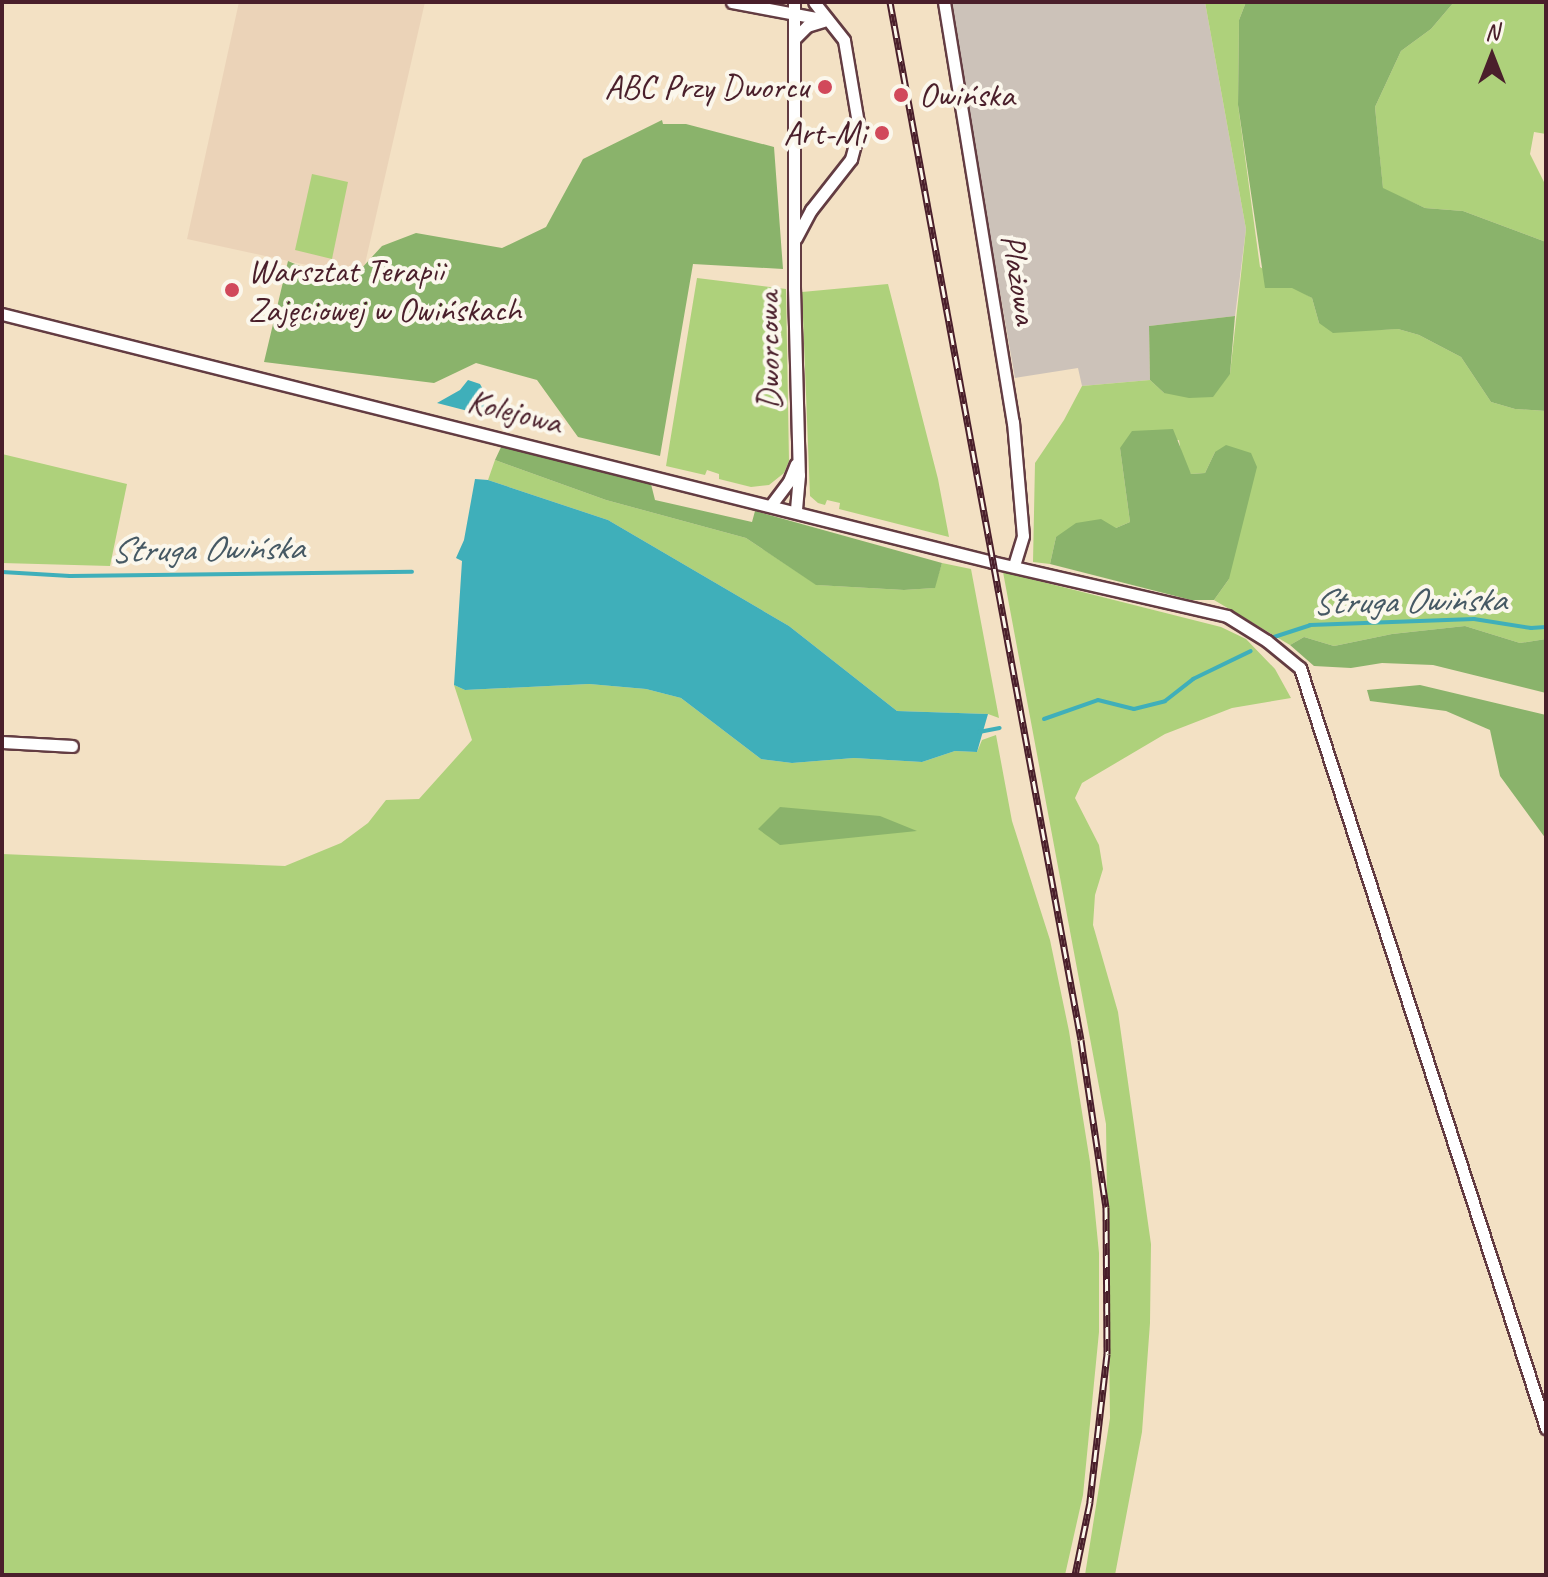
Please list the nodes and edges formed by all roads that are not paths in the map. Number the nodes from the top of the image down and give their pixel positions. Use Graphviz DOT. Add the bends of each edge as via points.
graph roads {
  1 [pos="732,2"];
  2 [pos="794,2"];
  3 [pos="814,2"];
  4 [pos="944,2"];
  5 [pos="794,16"];
  6 [pos="827,20"];
  7 [pos="794,39"];
  8 [pos="795,195"];
  9 [pos="815,204"];
  10 [pos="794,242"];
  11 [pos="2,314"];
  12 [pos="798,459"];
  13 [pos="771,505"];
  14 [pos="796,512"];
  15 [pos="1014,566"];
  16 [pos="2,742"];
  17 [pos="72,746"];
  18 [pos="1546,1428"];
  1 -- 5 [label="street"];
  2 -- 5 [label="street, Dworcowa"];
  3 -- 6 [label="street, Dworcowa"];
  4 -- 15 [label="street, Plażowa" via="1016,445 1023,536"];
  5 -- 6 [label="street"];
  5 -- 7 [label="street, Dworcowa"];
  6 -- 7 [label="street" via="807,26"];
  6 -- 9 [label="street, Dworcowa" via="847,49 859,129 851,159"];
  7 -- 8 [label="street, Dworcowa"];
  8 -- 9 [label="street"];
  8 -- 10 [label="street, Dworcowa"];
  9 -- 10 [label="street, Dworcowa"];
  10 -- 12 [label="street, Dworcowa"];
  11 -- 13 [label="street, Kolejowa"];
  12 -- 13 [label="street, Dworcowa"];
  12 -- 14 [label="street, Dworcowa"];
  13 -- 14 [label="street, Kolejowa"];
  14 -- 15 [label="street, Kolejowa"];
  15 -- 18 [label="street, Kolejowa" via="1227,616 1300,668"];
  16 -- 17 [label="street"];
}
